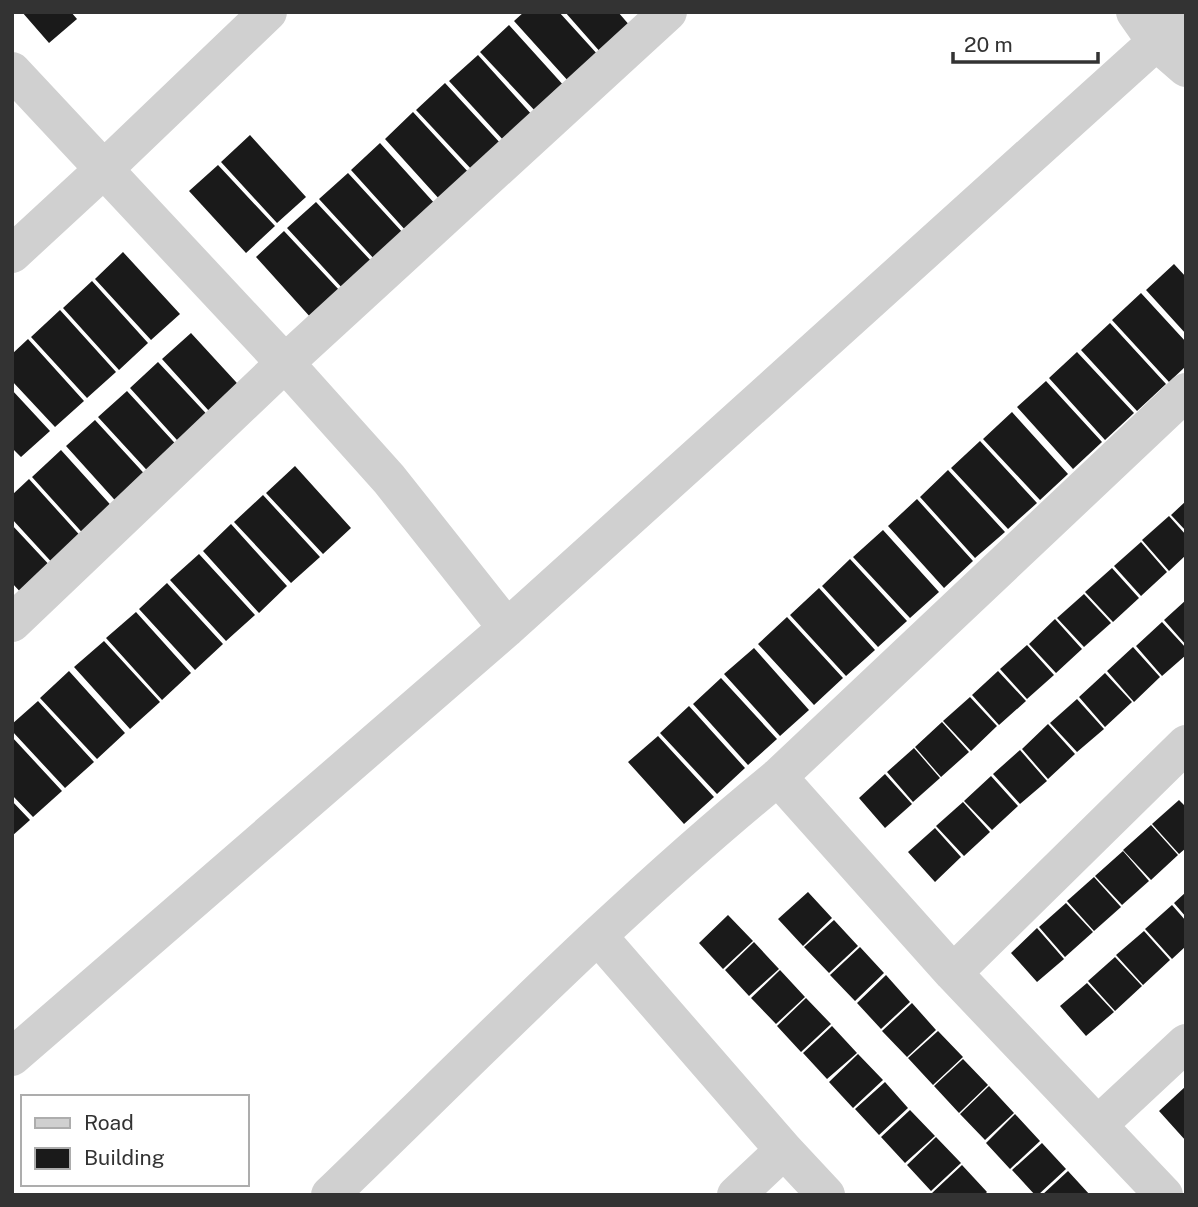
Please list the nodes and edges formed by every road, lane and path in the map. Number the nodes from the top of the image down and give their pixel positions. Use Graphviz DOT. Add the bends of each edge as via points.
graph roads {
  1 [pos="268,12"];
  2 [pos="668,12"];
  3 [pos="1186,15"];
  4 [pos="1145,27"];
  5 [pos="1186,68"];
  6 [pos="12,71"];
  7 [pos="103,170"];
  8 [pos="12,254"];
  9 [pos="285,363"];
  10 [pos="1186,392"];
  11 [pos="12,623"];
  12 [pos="507,628"];
  13 [pos="1186,744"];
  14 [pos="778,777"];
  15 [pos="598,936"];
  16 [pos="953,973"];
  17 [pos="1186,1043"];
  18 [pos="12,1057"];
  19 [pos="1099,1124"];
  20 [pos="784,1150"];
  21 [pos="330,1195"];
  22 [pos="736,1195"];
  23 [pos="826,1195"];
  24 [pos="1164,1195"];
  1 -- 7 [label="street"];
  2 -- 9 [label="street"];
  3 -- 4 [label="street"];
  4 -- 5 [label="street"];
  4 -- 12 [label="street"];
  6 -- 7 [label="street"];
  7 -- 8 [label="street"];
  7 -- 9 [label="street"];
  9 -- 11 [label="street"];
  9 -- 12 [label="street" via="389,479"];
  10 -- 14 [label="street"];
  12 -- 18 [label="street"];
  13 -- 16 [label="street"];
  14 -- 15 [label="street"];
  14 -- 16 [label="street"];
  15 -- 20 [label="street"];
  15 -- 21 [label="street"];
  16 -- 19 [label="street"];
  17 -- 19 [label="street"];
  19 -- 24 [label="street"];
  20 -- 22 [label="street"];
  20 -- 23 [label="street"];
}
